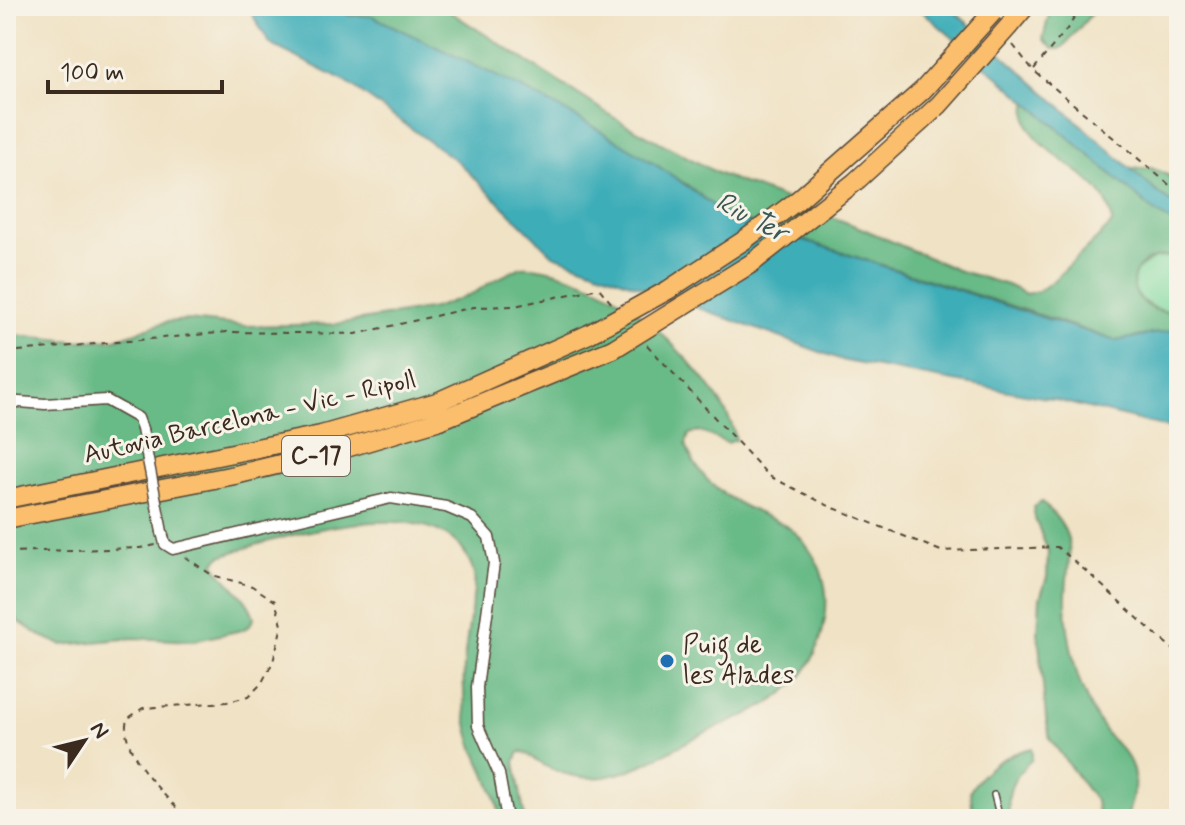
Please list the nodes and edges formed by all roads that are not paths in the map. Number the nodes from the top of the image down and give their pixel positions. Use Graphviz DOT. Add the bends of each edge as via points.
graph roads {
  1 [pos="1026,6"];
  2 [pos="996,9"];
  3 [pos="6,401"];
  4 [pos="6,499"];
  5 [pos="6,519"];
  6 [pos="994,795"];
  7 [pos="507,819"];
  8 [pos="1000,819"];
  1 -- 5 [label="highway, Autovia Barcelona - Vic - Ripoll / C-17, bridge" via="939,105 855,182 752,263 613,349 440,420 339,450"];
  2 -- 4 [label="highway, Autovia Barcelona - Vic - Ripoll / C-17, bridge" via="923,90 798,200 668,290 589,334 423,406 321,435"];
  3 -- 7 [label="street, bridge" via="106,400 138,418 169,546 391,498 446,507 472,518 489,537 494,563 477,687 478,726 499,774"];
  6 -- 8 [label="lane"];
}
